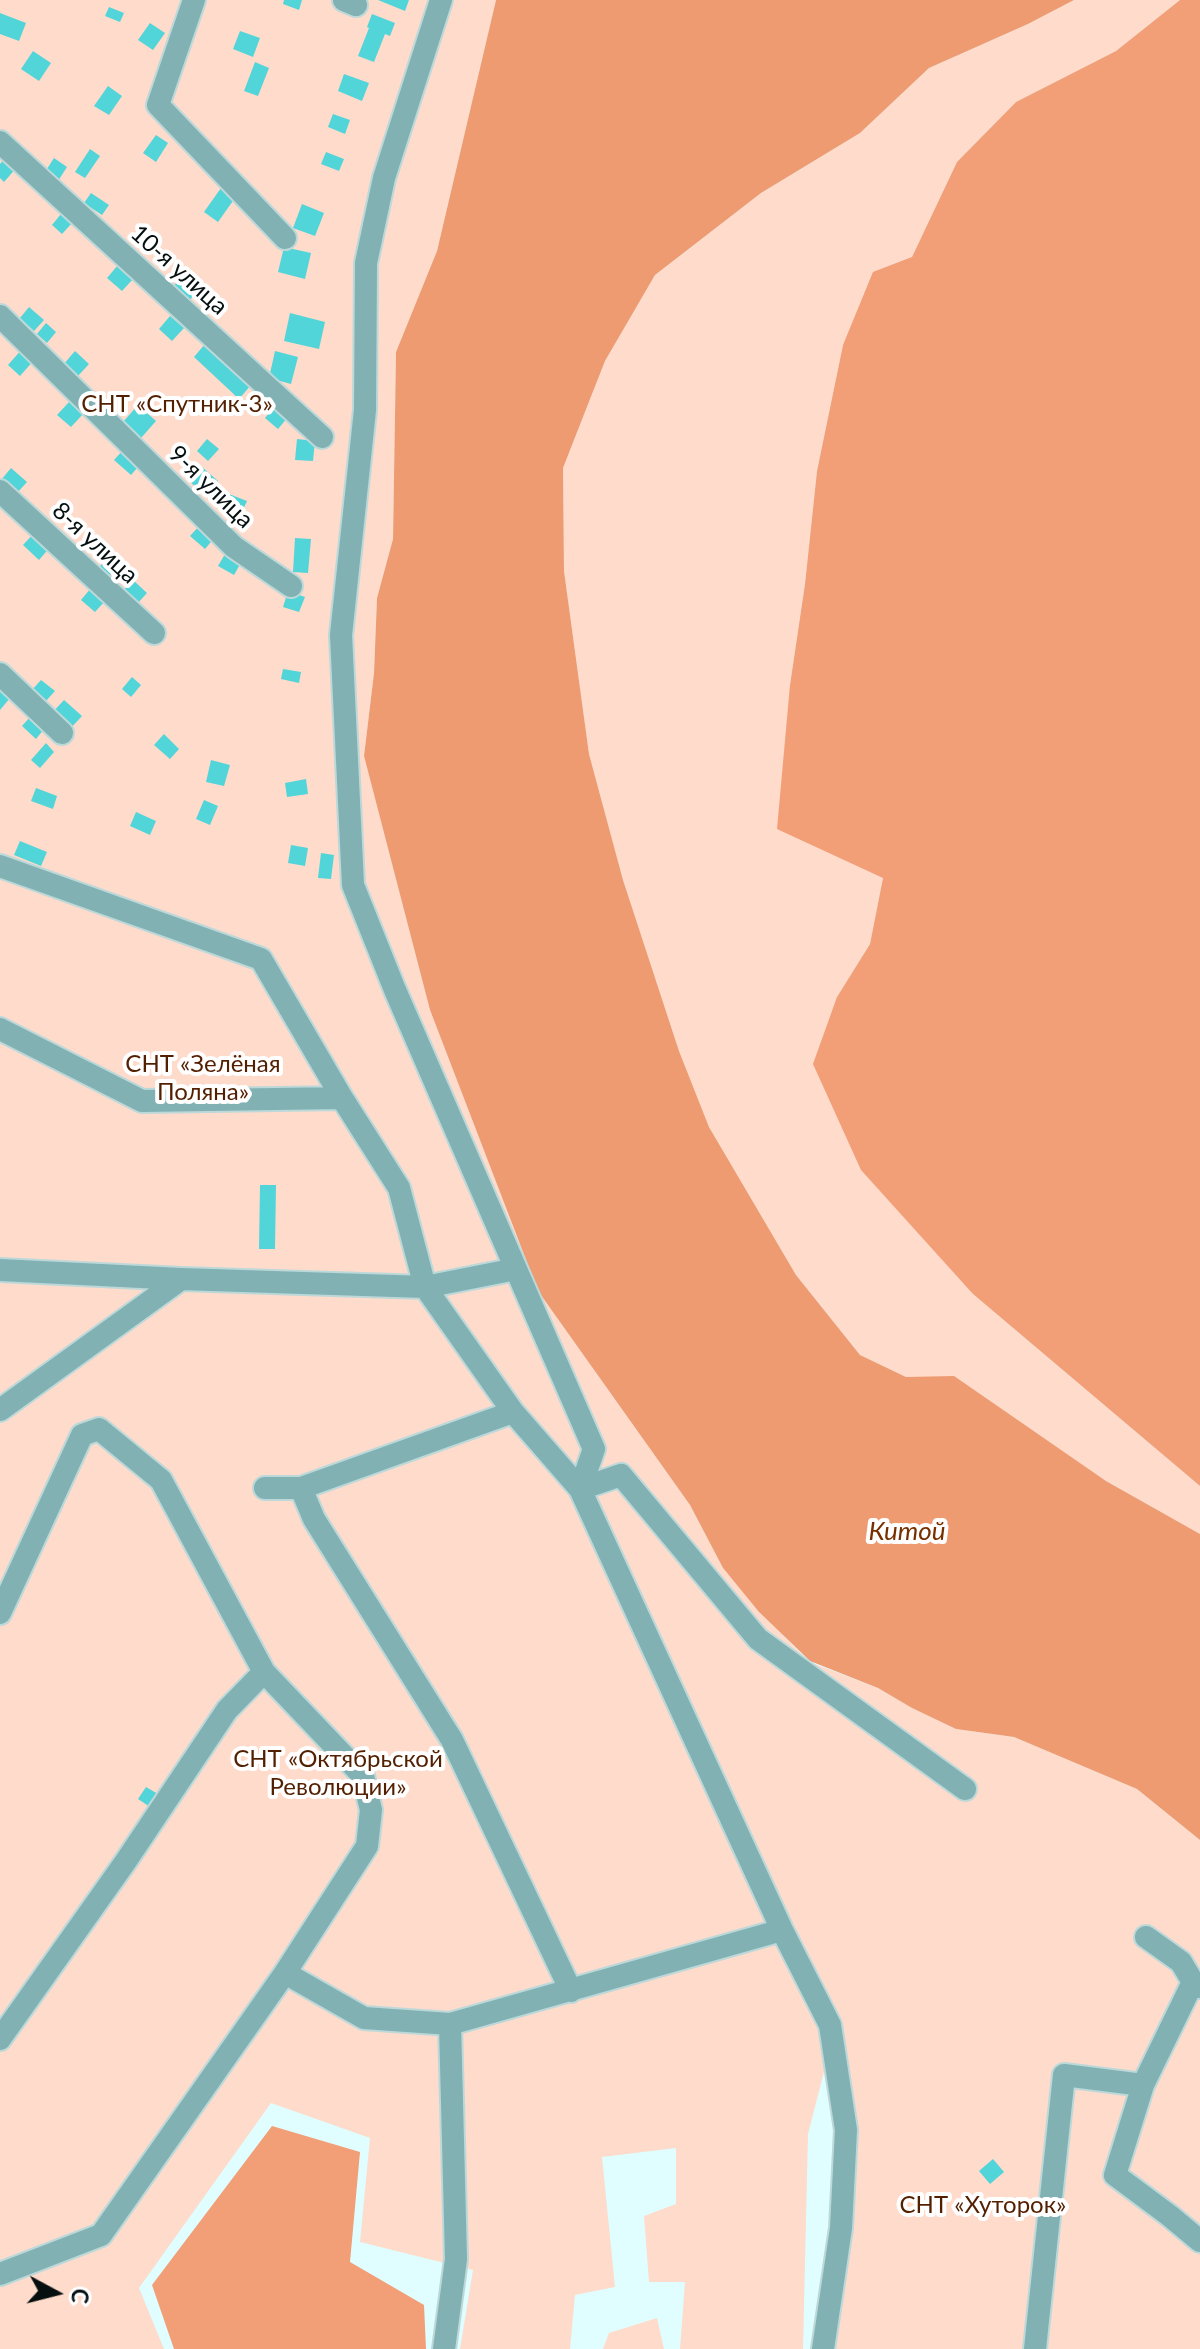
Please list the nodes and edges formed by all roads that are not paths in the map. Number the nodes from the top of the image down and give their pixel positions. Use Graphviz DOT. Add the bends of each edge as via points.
graph roads {
  1 [pos="194,0"];
  2 [pos="441,0"];
  3 [pos="0,142"];
  4 [pos="285,238"];
  5 [pos="0,316"];
  6 [pos="322,437"];
  7 [pos="0,491"];
  8 [pos="291,586"];
  9 [pos="154,633"];
  10 [pos="0,674"];
  11 [pos="62,733"];
  12 [pos="0,866"];
  13 [pos="0,1029"];
  14 [pos="342,1098"];
  15 [pos="516,1269"];
  16 [pos="0,1270"];
  17 [pos="181,1279"];
  18 [pos="425,1287"];
  19 [pos="0,1410"];
  20 [pos="513,1412"];
  21 [pos="265,1488"];
  22 [pos="301,1488"];
  23 [pos="580,1489"];
  24 [pos="0,1613"];
  25 [pos="264,1672"];
  26 [pos="965,1789"];
  27 [pos="782,1930"];
  28 [pos="1146,1937"];
  29 [pos="285,1973"];
  30 [pos="1197,1984"];
  31 [pos="571,1991"];
  32 [pos="450,2024"];
  33 [pos="0,2039"];
  34 [pos="1143,2085"];
  35 [pos="1200,2241"];
  36 [pos="0,2274"];
  37 [pos="444,2349"];
  38 [pos="823,2349"];
  39 [pos="1035,2349"];
  1 -- 4 [label="street" via="158,105"];
  2 -- 15 [label="street" via="384,178 366,263 365,410 341,635 353,885"];
  3 -- 6 [label="street, 10-я улица"];
  5 -- 8 [label="street, 9-я улица" via="234,547"];
  7 -- 9 [label="street, 8-я улица"];
  10 -- 11 [label="street"];
  12 -- 14 [label="street" via="261,959"];
  13 -- 14 [label="street" via="142,1101"];
  14 -- 18 [label="street" via="399,1188"];
  15 -- 18 [label="street"];
  15 -- 23 [label="street" via="594,1449"];
  16 -- 17 [label="street"];
  17 -- 18 [label="street"];
  17 -- 19 [label="street"];
  18 -- 20 [label="street"];
  20 -- 22 [label="street"];
  20 -- 23 [label="street"];
  21 -- 22 [label="street"];
  22 -- 31 [label="street" via="314,1519 452,1740"];
  23 -- 26 [label="street" via="621,1475 758,1639"];
  23 -- 27 [label="street"];
  24 -- 25 [label="street" via="82,1435 99,1429 161,1480"];
  25 -- 29 [label="street" via="363,1776 371,1810 367,1846"];
  25 -- 33 [label="street" via="227,1710"];
  27 -- 31 [label="street"];
  27 -- 38 [label="street" via="830,2025 846,2130 841,2228"];
  28 -- 30 [label="street" via="1181,1962"];
  29 -- 32 [label="street" via="364,2018"];
  29 -- 36 [label="street" via="101,2235"];
  30 -- 34 [label="street"];
  31 -- 32 [label="street"];
  32 -- 37 [label="street" via="456,2259"];
  34 -- 35 [label="street" via="1115,2175"];
  34 -- 39 [label="street" via="1064,2075"];
}
